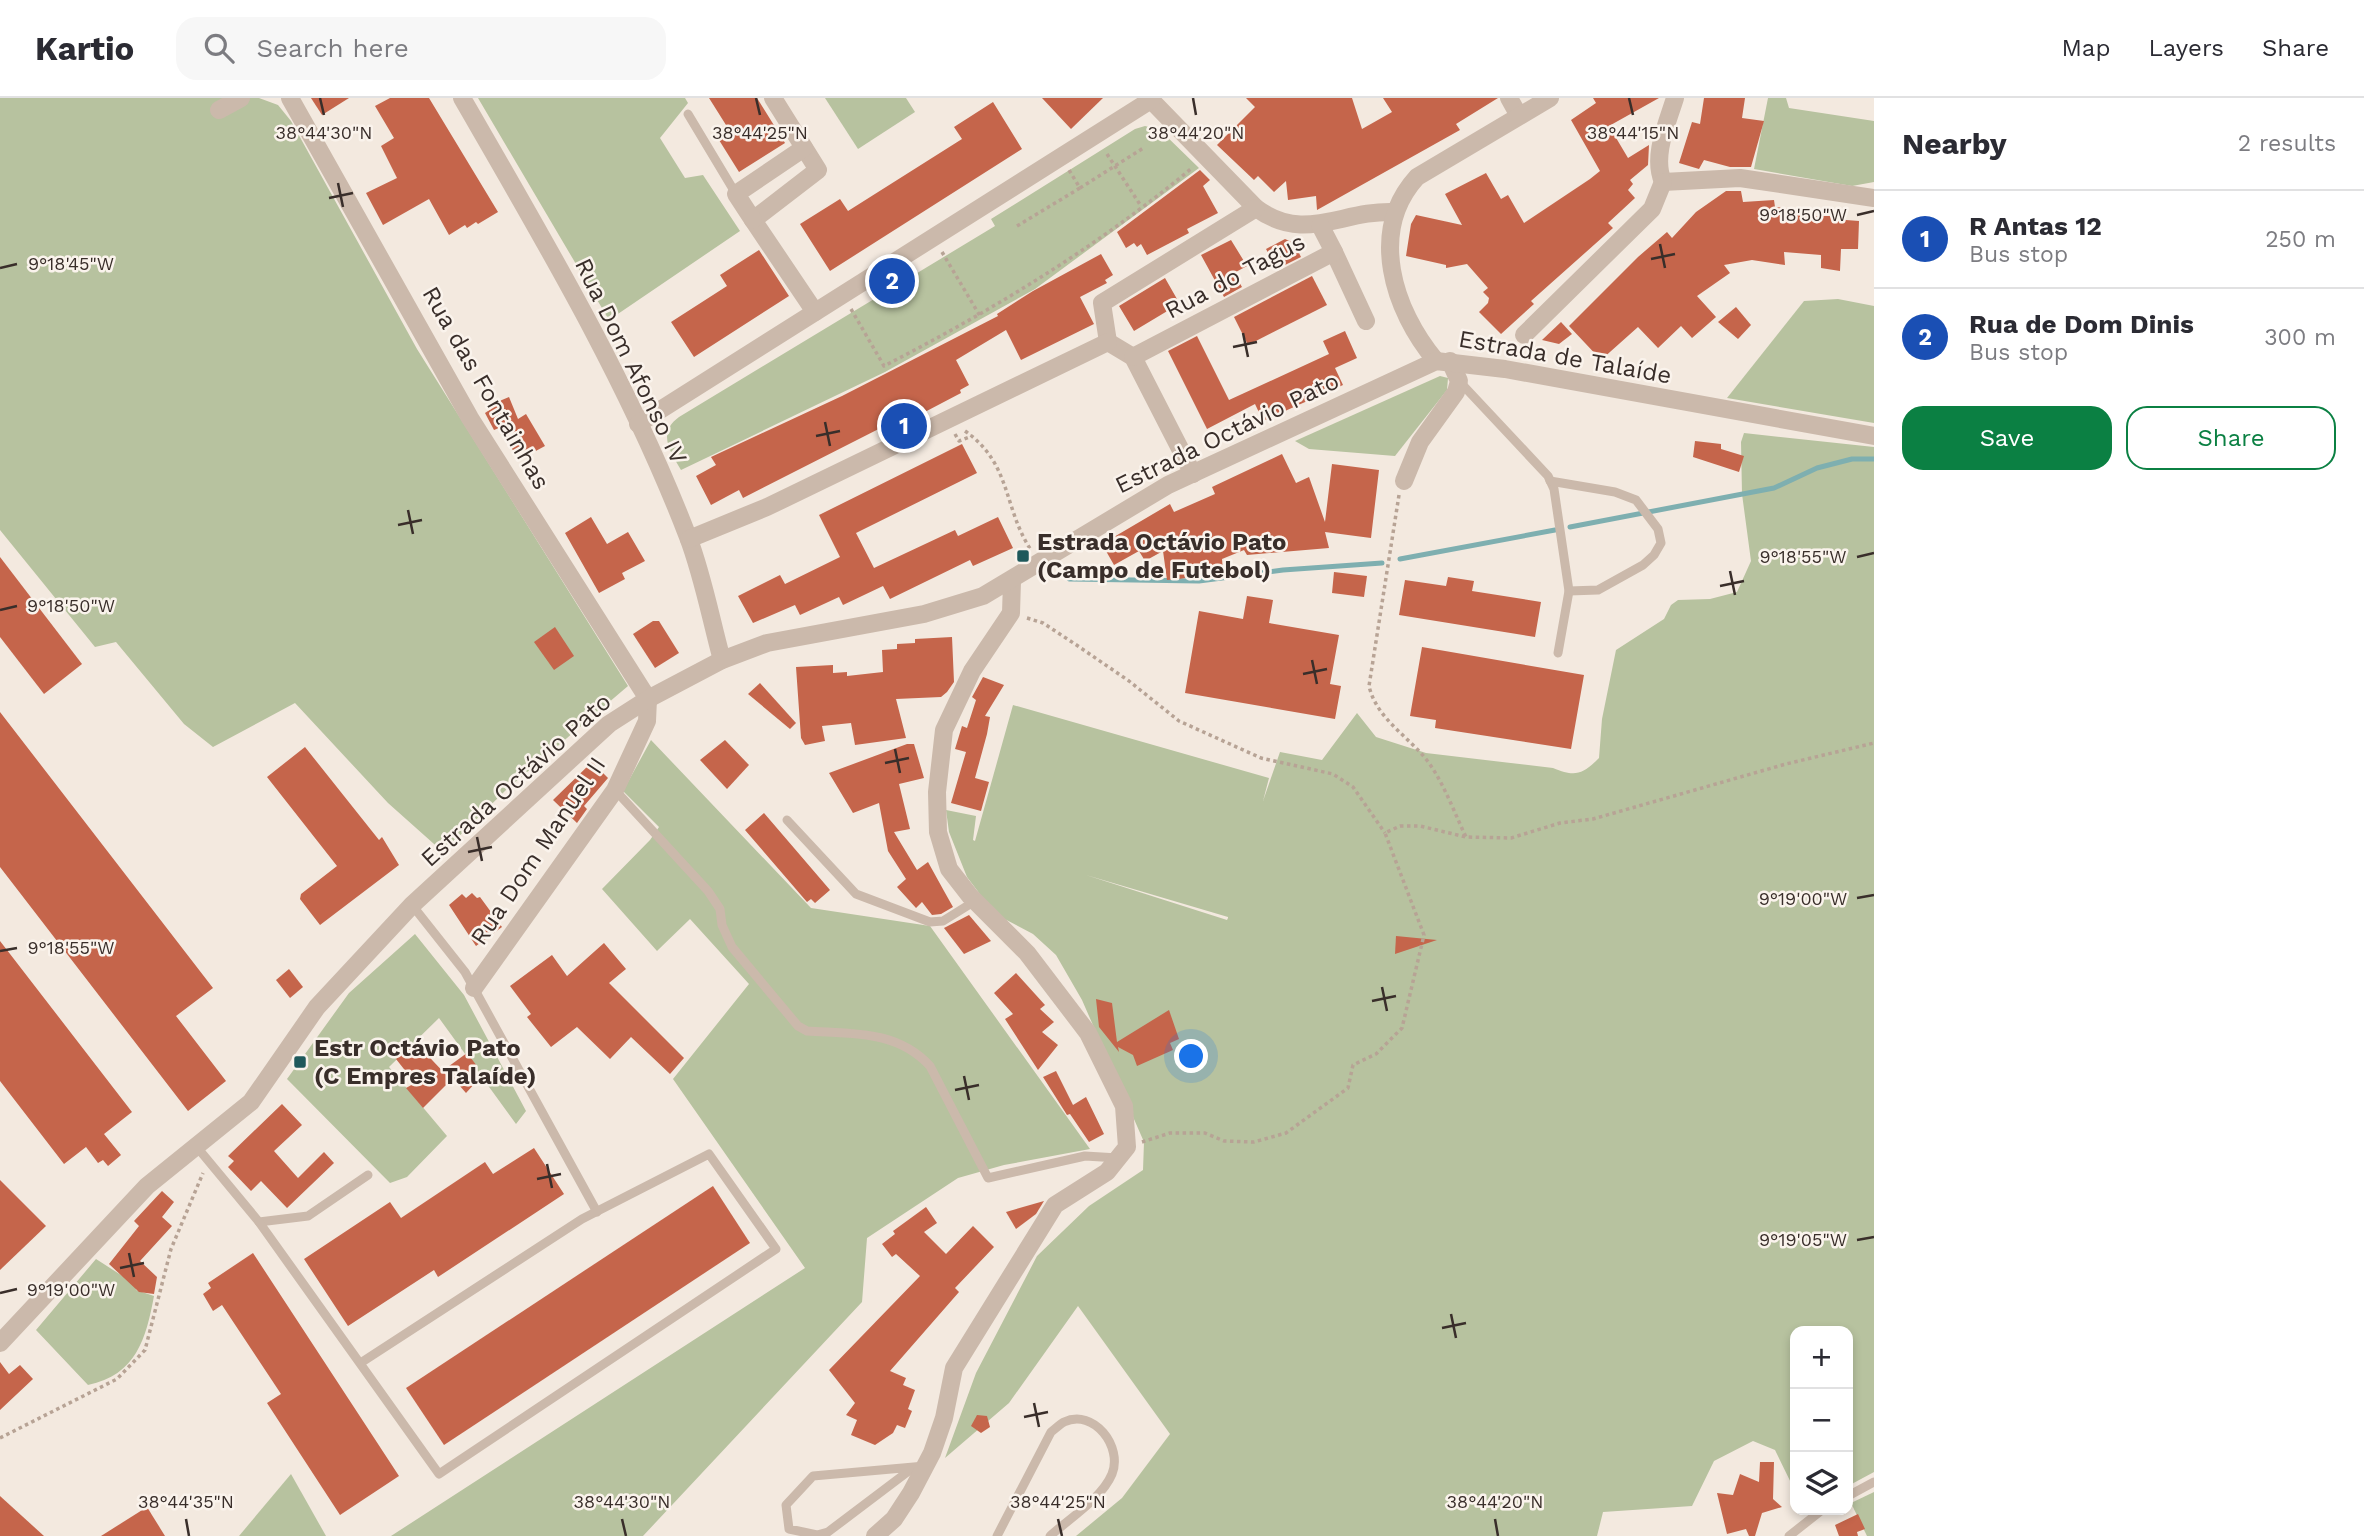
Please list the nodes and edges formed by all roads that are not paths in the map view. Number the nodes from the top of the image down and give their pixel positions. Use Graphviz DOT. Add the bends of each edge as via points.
graph roads {
  1 [pos="242,98"];
  2 [pos="290,98"];
  3 [pos="462,98"];
  4 [pos="774,98"];
  5 [pos="1509,98"];
  6 [pos="1550,98"];
  7 [pos="1675,98"];
  8 [pos="1150,99"];
  9 [pos="219,110"];
  10 [pos="688,114"];
  11 [pos="1519,116"];
  12 [pos="804,148"];
  13 [pos="1663,182"];
  14 [pos="736,194"];
  15 [pos="1874,198"];
  16 [pos="1256,208"];
  17 [pos="1394,212"];
  18 [pos="753,220"];
  19 [pos="1320,225"];
  20 [pos="1334,252"];
  21 [pos="815,312"];
  22 [pos="1366,321"];
  23 [pos="1524,335"];
  24 [pos="1108,342"];
  25 [pos="1133,357"];
  26 [pos="1443,361"];
  27 [pos="1459,381"];
  28 [pos="638,424"];
  29 [pos="1874,436"];
  30 [pos="1194,474"];
  31 [pos="1404,481"];
  32 [pos="1550,481"];
  33 [pos="688,539"];
  34 [pos="1012,581"];
  35 [pos="1569,591"];
  36 [pos="1558,653"];
  37 [pos="722,660"];
  38 [pos="648,699"];
  39 [pos="615,790"];
  40 [pos="787,820"];
  41 [pos="975,901"];
  42 [pos="412,905"];
  43 [pos="474,988"];
  44 [pos="1123,1152"];
  45 [pos="202,1153"];
  46 [pos="368,1175"];
  47 [pos="597,1212"];
  48 [pos="259,1222"];
  49 [pos="0,1343"];
  50 [pos="362,1362"];
  51 [pos="919,1466"];
  52 [pos="1874,1482"];
  53 [pos="1853,1493"];
  54 [pos="1816,1515"];
  55 [pos="875,1536"];
  56 [pos="998,1536"];
  57 [pos="1050,1536"];
  58 [pos="1790,1536"];
  1 -- 9 [label="street"];
  2 -- 38 [label="street, Rua das Fontainhas" via="470,418"];
  3 -- 28 [label="street, Rua Dom Afonso IV" via="565,277"];
  4 -- 12 [label="street"];
  5 -- 11 [label="street"];
  6 -- 11 [label="street, Estrada de Talaíde"];
  7 -- 13 [label="street" via="1660,150 1658,169"];
  8 -- 16 [label="street"];
  8 -- 21 [label="street"];
  10 -- 14 [label="lane"];
  11 -- 17 [label="street, Estrada de Talaíde" via="1417,177"];
  12 -- 14 [label="street"];
  12 -- 18 [label="street" via="818,170"];
  13 -- 15 [label="street" via="1740,178"];
  13 -- 23 [label="street" via="1652,209"];
  14 -- 18 [label="street"];
  16 -- 19 [label="street" via="1295,226"];
  16 -- 24 [label="street" via="1102,303"];
  17 -- 19 [label="street" via="1359,213"];
  17 -- 26 [label="street, Estrada de Talaíde" via="1389,239 1396,284 1411,326"];
  18 -- 21 [label="street"];
  19 -- 20 [label="street, Rua do Tagus"];
  20 -- 22 [label="street"];
  20 -- 25 [label="street, Rua do Tagus"];
  21 -- 28 [label="street"];
  24 -- 25 [label="street"];
  24 -- 33 [label="street" via="767,507"];
  25 -- 30 [label="street"];
  26 -- 27 [label="street"];
  26 -- 29 [label="street, Estrada de Talaíde"];
  26 -- 30 [label="street, Estrada Octávio Pato"];
  27 -- 31 [label="street" via="1420,442"];
  27 -- 32 [label="lane"];
  28 -- 33 [label="street, Rua Dom Afonso IV"];
  30 -- 34 [label="street, Estrada Octávio Pato" via="1117,513"];
  32 -- 35 [label="lane"];
  32 -- 35 [label="lane" via="1636,500 1658,528 1661,543 1643,565 1598,590"];
  33 -- 37 [label="street, Rua Dom Afonso IV"];
  34 -- 37 [label="street, Estrada Octávio Pato" via="961,605 778,641"];
  34 -- 41 [label="street" via="1011,613 972,671 944,730 938,832 949,869"];
  35 -- 36 [label="lane"];
  37 -- 38 [label="street, Estrada Octávio Pato"];
  38 -- 39 [label="street, Rua Dom Manuel II" via="647,721"];
  38 -- 42 [label="street, Estrada Octávio Pato" via="609,724"];
  39 -- 43 [label="street, Rua Dom Manuel II"];
  39 -- 44 [label="lane" via="708,891 720,909 732,947 798,1026 807,1031 873,1034 917,1051 930,1066 988,1178"];
  40 -- 41 [label="lane" via="856,894 930,922 943,921"];
  41 -- 44 [label="street" via="1027,953 1088,1033 1124,1107"];
  42 -- 43 [label="lane"];
  42 -- 45 [label="street, Estrada Octávio Pato" via="317,1007 251,1102"];
  43 -- 47 [label="lane"];
  44 -- 51 [label="street" via="1107,1172 1055,1205 954,1368 944,1418"];
  45 -- 48 [label="lane"];
  45 -- 49 [label="street, Estrada Octávio Pato" via="147,1186"];
  46 -- 48 [label="lane" via="309,1216"];
  47 -- 50 [label="lane"];
  47 -- 50 [label="lane" via="709,1154 776,1249 439,1474"];
  48 -- 50 [label="lane"];
  51 -- 51 [label="lane" via="813,1476 786,1505 789,1529 817,1535 828,1532"];
  51 -- 55 [label="street" via="894,1519"];
  52 -- 53 [label="lane"];
  54 -- 58 [label="lane"];
  56 -- 57 [label="lane" via="1051,1433 1065,1421 1079,1420 1103,1430 1112,1442 1113,1471 1107,1484"];
}
